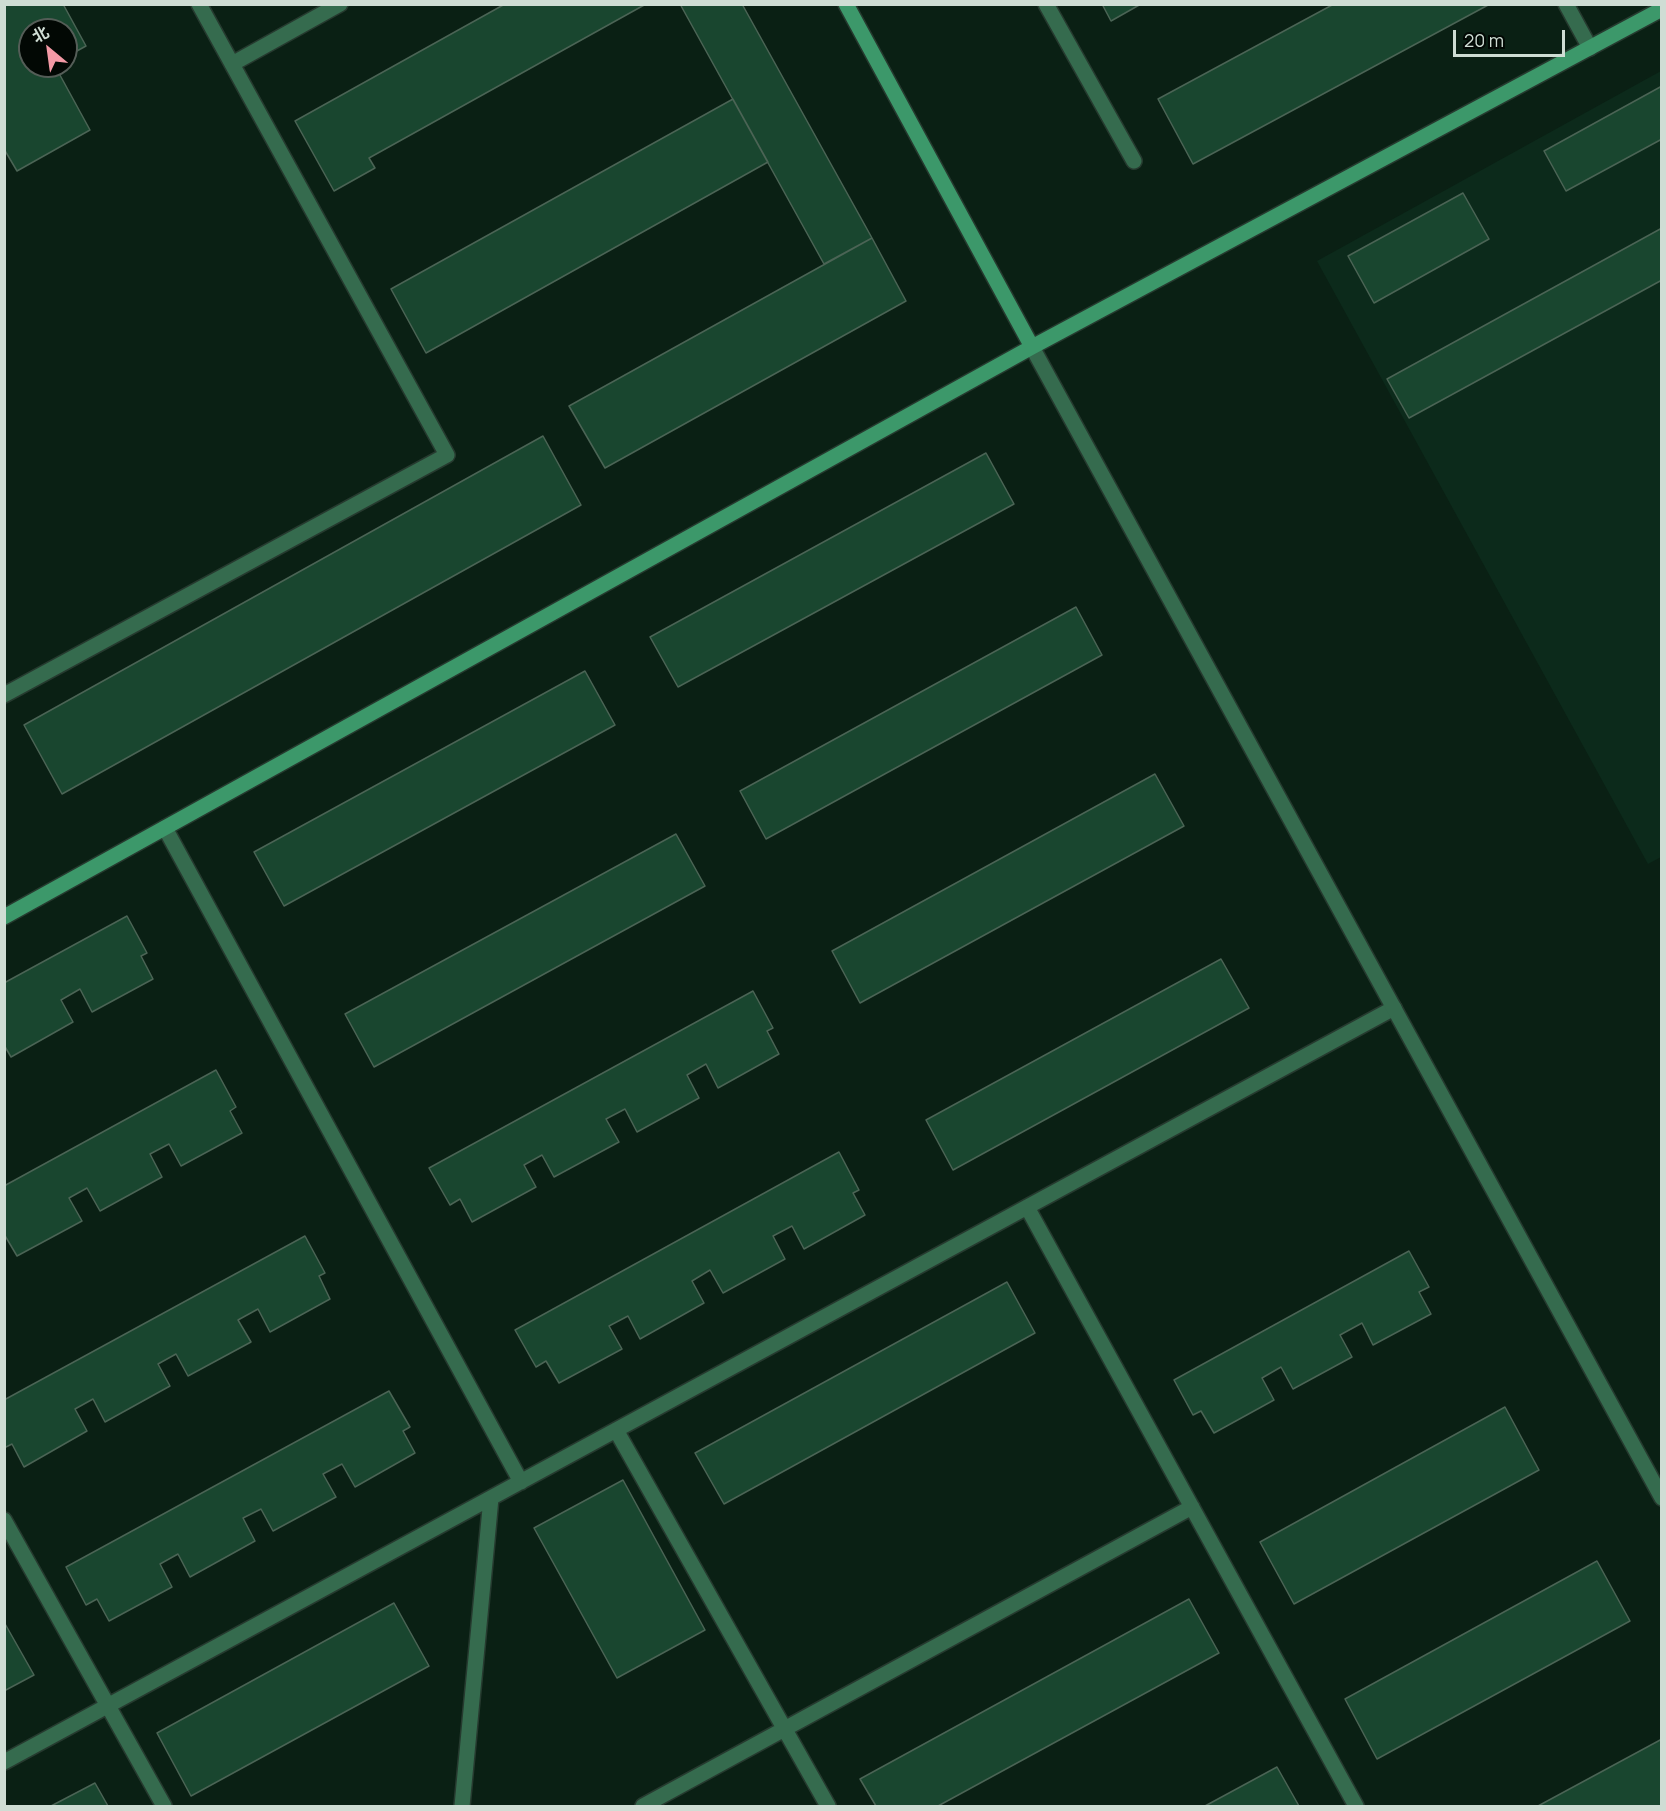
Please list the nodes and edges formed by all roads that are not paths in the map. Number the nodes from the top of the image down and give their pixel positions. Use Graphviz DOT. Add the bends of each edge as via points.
graph roads {
  1 [pos="200,4"];
  2 [pos="340,4"];
  3 [pos="846,4"];
  4 [pos="1047,4"];
  5 [pos="1566,4"];
  6 [pos="1662,9"];
  7 [pos="1590,48"];
  8 [pos="232,64"];
  9 [pos="1134,161"];
  10 [pos="1032,347"];
  11 [pos="4,695"];
  12 [pos="165,828"];
  13 [pos="4,916"];
  14 [pos="1394,1008"];
  15 [pos="1027,1207"];
  16 [pos="616,1430"];
  17 [pos="521,1482"];
  18 [pos="491,1498"];
  19 [pos="1662,1498"];
  20 [pos="1192,1507"];
  21 [pos="4,1520"];
  22 [pos="108,1705"];
  23 [pos="784,1729"];
  24 [pos="4,1762"];
  25 [pos="164,1806"];
  26 [pos="462,1806"];
  27 [pos="643,1806"];
  28 [pos="828,1806"];
  29 [pos="1356,1806"];
  1 -- 8 [label="street"];
  2 -- 8 [label="street"];
  3 -- 10 [label="street"];
  4 -- 9 [label="street"];
  5 -- 7 [label="street"];
  6 -- 7 [label="street"];
  7 -- 10 [label="street"];
  8 -- 11 [label="street" via="447,455"];
  10 -- 12 [label="street"];
  10 -- 14 [label="street"];
  12 -- 13 [label="street"];
  12 -- 17 [label="street"];
  14 -- 15 [label="street"];
  14 -- 19 [label="street"];
  15 -- 16 [label="street"];
  15 -- 20 [label="street"];
  16 -- 17 [label="street"];
  16 -- 23 [label="street"];
  17 -- 18 [label="street"];
  18 -- 22 [label="street"];
  18 -- 26 [label="street"];
  20 -- 23 [label="street"];
  20 -- 29 [label="street"];
  21 -- 22 [label="street"];
  22 -- 24 [label="street"];
  22 -- 25 [label="street"];
  23 -- 27 [label="street"];
  23 -- 28 [label="street"];
}
